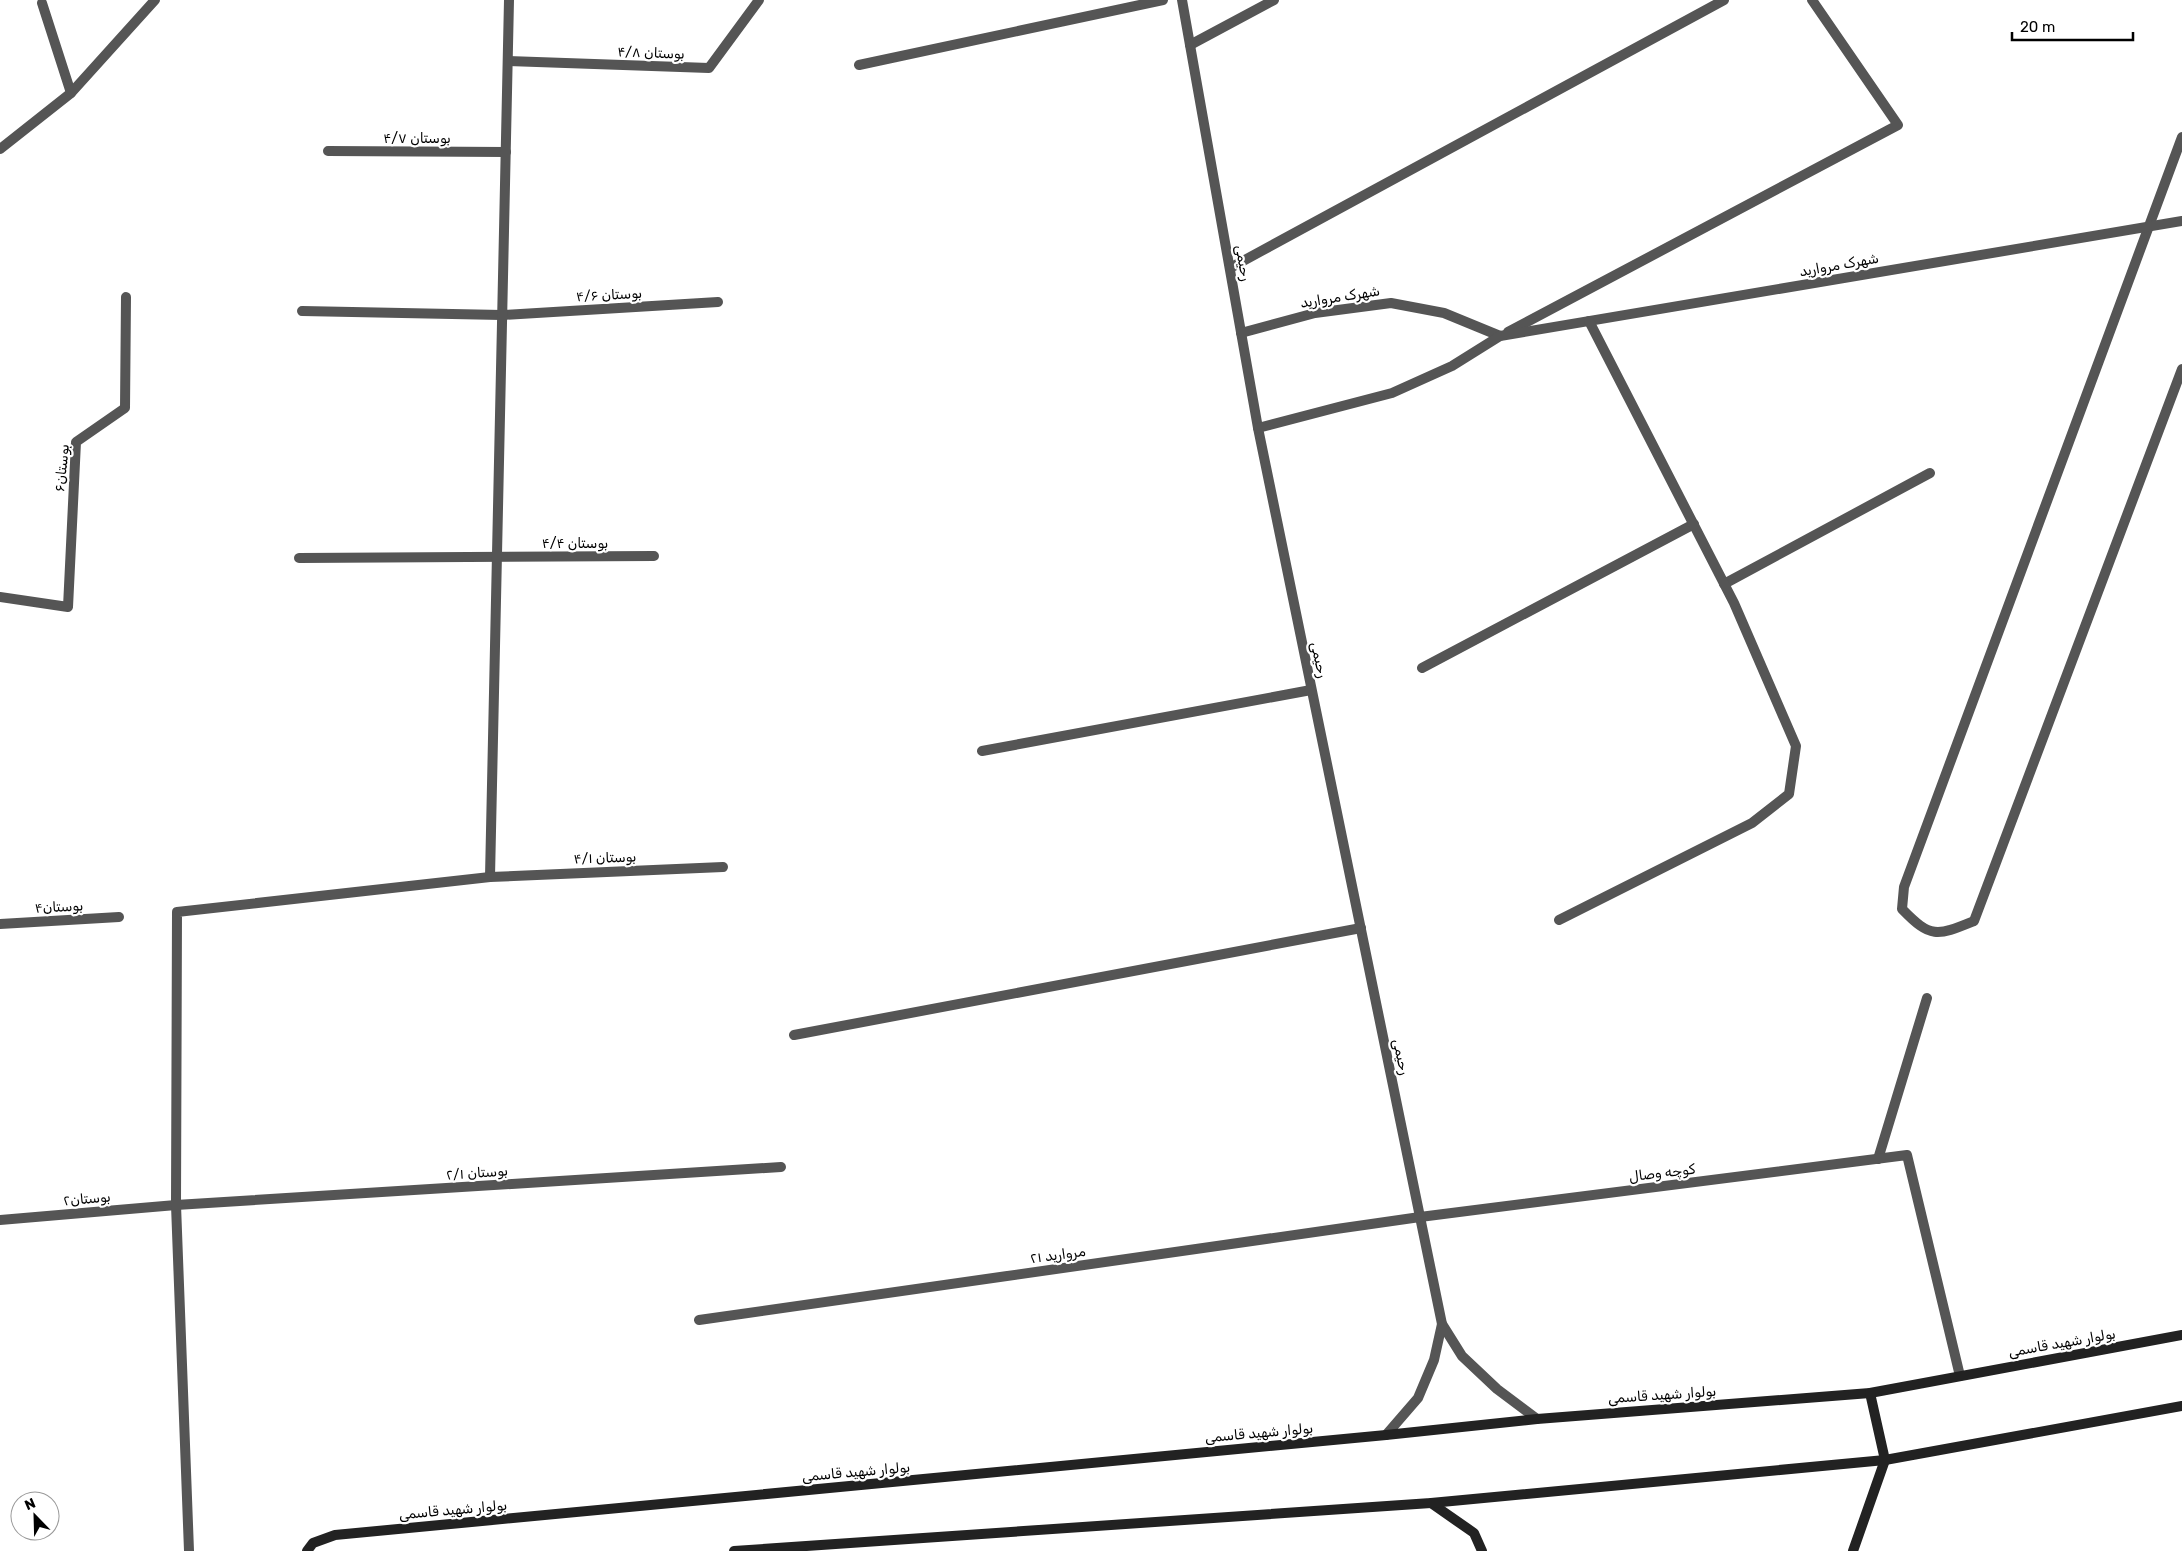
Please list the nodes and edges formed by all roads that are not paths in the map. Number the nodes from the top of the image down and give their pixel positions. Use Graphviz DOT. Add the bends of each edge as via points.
graph roads {
  1 [pos="155,0"];
  2 [pos="509,0"];
  3 [pos="759,0"];
  4 [pos="1163,0"];
  5 [pos="1182,0"];
  6 [pos="1274,0"];
  7 [pos="1724,0"];
  8 [pos="1812,0"];
  9 [pos="42,3"];
  10 [pos="1190,45"];
  11 [pos="508,61"];
  12 [pos="859,65"];
  13 [pos="71,93"];
  14 [pos="2182,137"];
  15 [pos="0,150"];
  16 [pos="328,151"];
  17 [pos="506,152"];
  18 [pos="2182,221"];
  19 [pos="2149,226"];
  20 [pos="1230,268"];
  21 [pos="126,297"];
  22 [pos="718,302"];
  23 [pos="302,311"];
  24 [pos="502,314"];
  25 [pos="1588,321"];
  26 [pos="1241,333"];
  27 [pos="1500,336"];
  28 [pos="2182,369"];
  29 [pos="1258,428"];
  30 [pos="1930,473"];
  31 [pos="1694,524"];
  32 [pos="654,556"];
  33 [pos="496,557"];
  34 [pos="299,558"];
  35 [pos="1724,584"];
  36 [pos="0,597"];
  37 [pos="1422,668"];
  38 [pos="1311,690"];
  39 [pos="982,751"];
  40 [pos="722,867"];
  41 [pos="490,877"];
  42 [pos="119,917"];
  43 [pos="1559,920"];
  44 [pos="0,924"];
  45 [pos="1361,928"];
  46 [pos="1927,998"];
  47 [pos="794,1035"];
  48 [pos="1878,1160"];
  49 [pos="781,1168"];
  50 [pos="176,1205"];
  51 [pos="1420,1217"];
  52 [pos="0,1220"];
  53 [pos="699,1320"];
  54 [pos="1442,1324"];
  55 [pos="2182,1335"];
  56 [pos="1960,1376"];
  57 [pos="1870,1393"];
  58 [pos="2182,1406"];
  59 [pos="1537,1418"];
  60 [pos="1386,1435"];
  61 [pos="1885,1460"];
  62 [pos="1431,1503"];
  63 [pos="189,1551"];
  64 [pos="308,1551"];
  65 [pos="734,1551"];
  66 [pos="1482,1551"];
  67 [pos="1852,1551"];
  1 -- 13 [label="street"];
  2 -- 11 [label="street"];
  3 -- 11 [label="street, بوستان ۴/۸" via="709,68"];
  4 -- 12 [label="street"];
  5 -- 10 [label="street, رحیمی"];
  6 -- 10 [label="street"];
  7 -- 20 [label="street"];
  8 -- 27 [label="street" via="1898,125"];
  9 -- 13 [label="street"];
  10 -- 20 [label="street, رحیمی"];
  11 -- 17 [label="street"];
  13 -- 15 [label="street"];
  14 -- 19 [label="street"];
  16 -- 17 [label="street, بوستان ۴/۷"];
  17 -- 24 [label="street"];
  18 -- 19 [label="street, شهرک مروارید"];
  19 -- 25 [label="street, شهرک مروارید"];
  19 -- 28 [label="street" via="1904,887 1902,909 1920,928 1944,933 1974,921"];
  20 -- 26 [label="street, رحیمی"];
  21 -- 36 [label="street, بوستان۶" via="125,408 76,442 68,607"];
  22 -- 24 [label="street, بوستان ۴/۶"];
  23 -- 24 [label="street, بوستان ۴/۶"];
  24 -- 33 [label="street"];
  25 -- 27 [label="street, شهرک مروارید"];
  25 -- 31 [label="street"];
  26 -- 27 [label="street, شهرک مروارید" via="1315,313 1391,303 1444,313"];
  26 -- 29 [label="street, رحیمی"];
  27 -- 29 [label="street, شهرک مروارید" via="1452,366 1392,393"];
  29 -- 38 [label="street, رحیمی"];
  30 -- 35 [label="street"];
  31 -- 35 [label="street"];
  31 -- 37 [label="street"];
  32 -- 33 [label="street, بوستان ۴/۴"];
  33 -- 34 [label="street, بوستان ۴/۴"];
  33 -- 41 [label="street"];
  35 -- 43 [label="street" via="1796,746 1788,794 1752,823"];
  38 -- 39 [label="street"];
  38 -- 45 [label="street, رحیمی"];
  40 -- 41 [label="street, بوستان ۴/۱"];
  41 -- 50 [label="street, بوستان ۴/۱" via="177,912"];
  42 -- 44 [label="street, بوستان۴"];
  45 -- 47 [label="street"];
  45 -- 51 [label="street, رحیمی"];
  46 -- 48 [label="street"];
  48 -- 51 [label="street, کوچه وصال"];
  48 -- 56 [label="street, کوچه وصال" via="1907,1155"];
  49 -- 50 [label="street, بوستان ۲/۱"];
  50 -- 52 [label="street, بوستان۲"];
  50 -- 63 [label="street"];
  51 -- 53 [label="street, مروارید ۲۱"];
  51 -- 54 [label="street, رحیمی"];
  54 -- 59 [label="street, رحیمی" via="1462,1356 1497,1389"];
  54 -- 60 [label="street, رحیمی" via="1434,1360 1418,1398"];
  55 -- 56 [label="main road, بولوار شهید قاسمی"];
  56 -- 57 [label="main road, بولوار شهید قاسمی"];
  57 -- 59 [label="main road, بولوار شهید قاسمی"];
  57 -- 61 [label="main road"];
  58 -- 61 [label="main road"];
  59 -- 60 [label="main road, بولوار شهید قاسمی"];
  60 -- 64 [label="main road, بولوار شهید قاسمی" via="335,1535 313,1543"];
  61 -- 62 [label="main road"];
  61 -- 67 [label="main road"];
  62 -- 65 [label="main road"];
  62 -- 66 [label="main road" via="1474,1533"];
}
